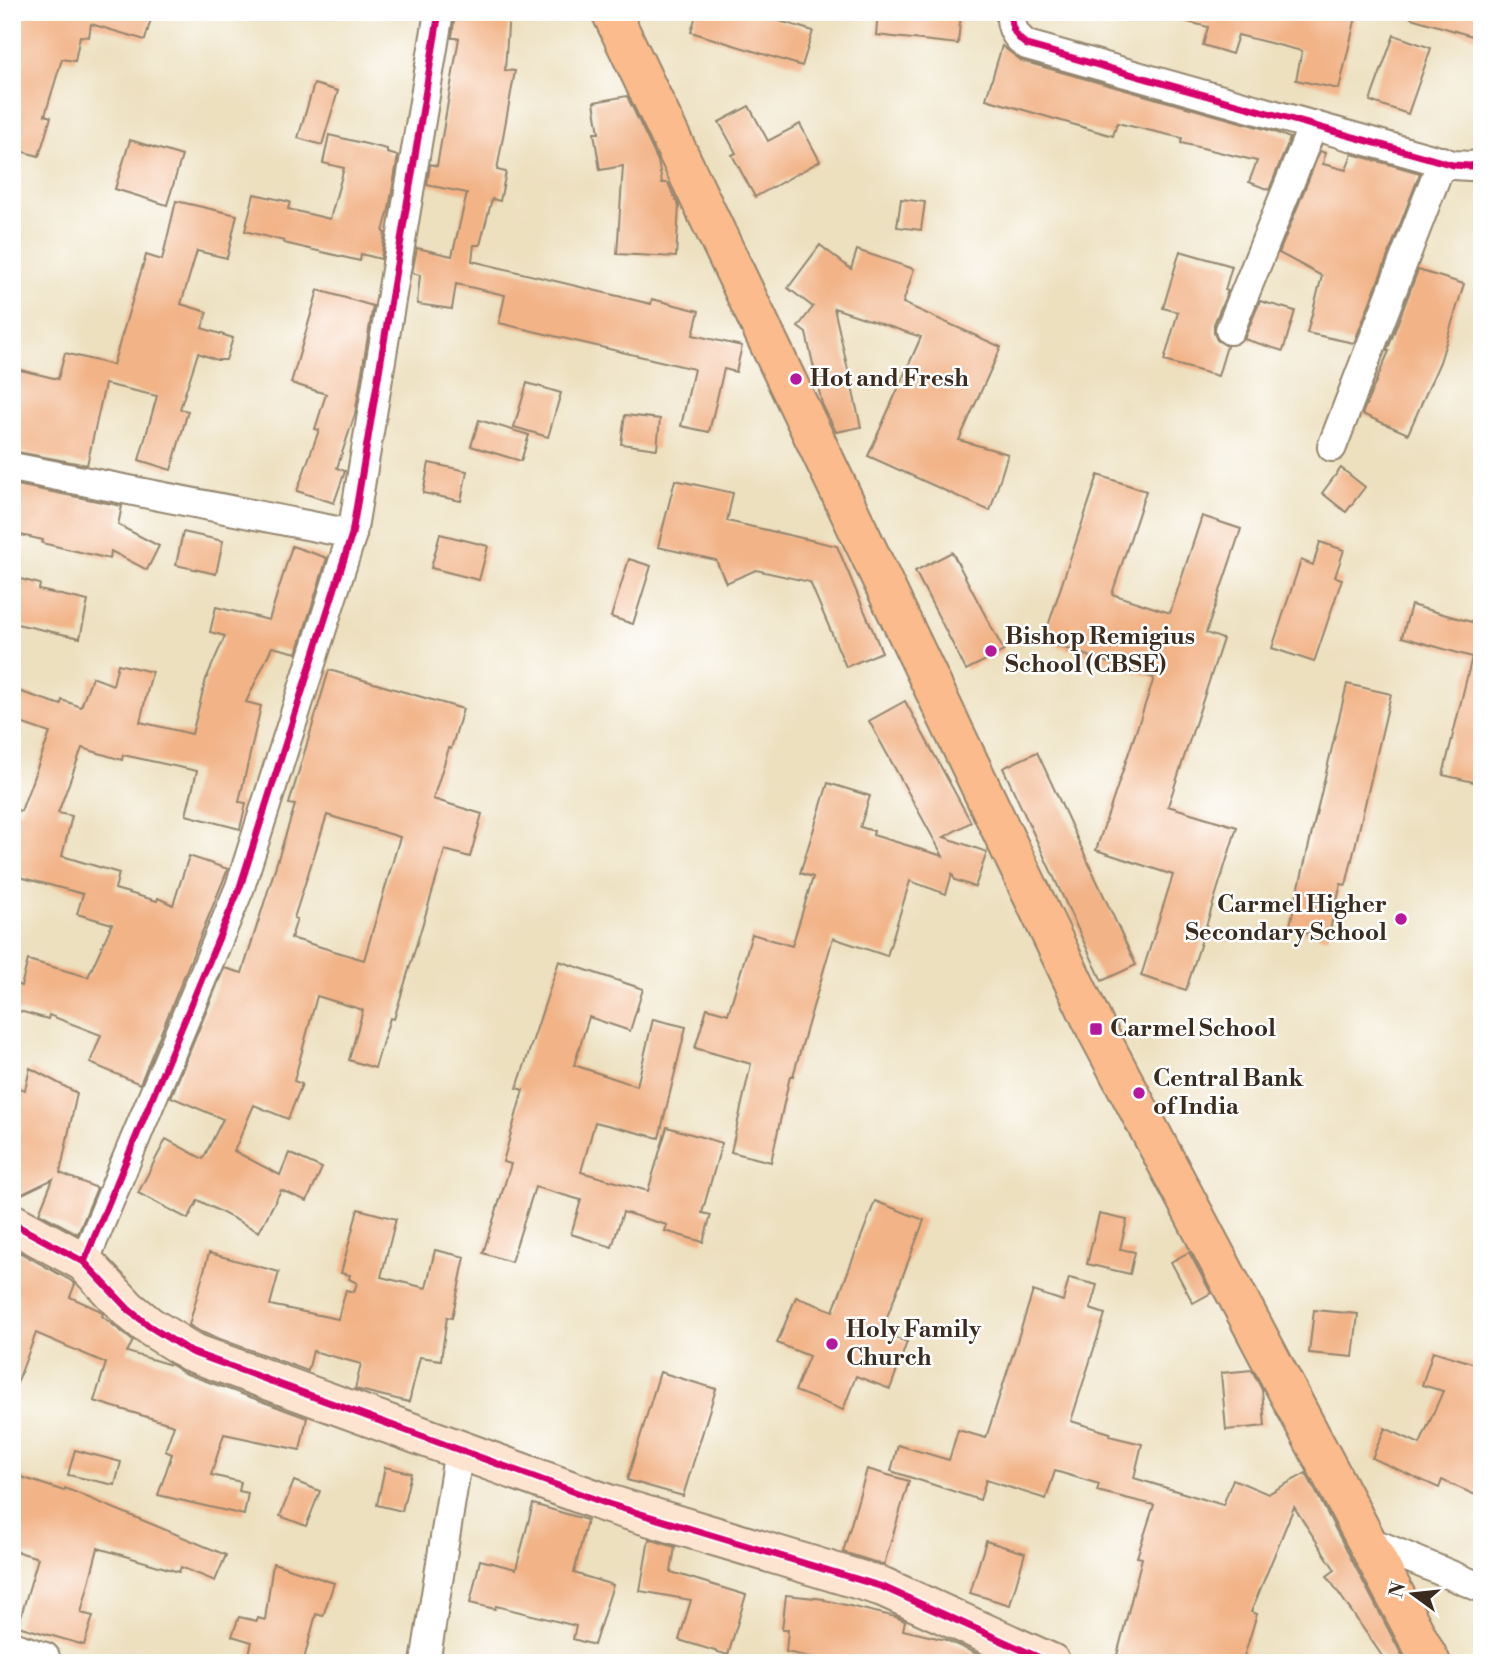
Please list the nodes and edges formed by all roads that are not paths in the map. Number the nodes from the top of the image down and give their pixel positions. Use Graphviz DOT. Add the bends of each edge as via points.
graph roads {
  1 [pos="439,12"];
  2 [pos="611,12"];
  3 [pos="1011,16"];
  4 [pos="1313,125"];
  5 [pos="1442,161"];
  6 [pos="1482,164"];
  7 [pos="1230,330"];
  8 [pos="1332,447"];
  9 [pos="12,467"];
  10 [pos="352,534"];
  11 [pos="12,1223"];
  12 [pos="84,1262"];
  13 [pos="458,1450"];
  14 [pos="1366,1540"];
  15 [pos="1482,1588"];
  16 [pos="12,1646"];
  17 [pos="45,1657"];
  18 [pos="425,1663"];
  19 [pos="1051,1663"];
  20 [pos="1431,1663"];
  1 -- 10 [label="street"];
  2 -- 14 [label="main road" via="1096,1029"];
  3 -- 4 [label="street" via="1014,33 1027,45"];
  4 -- 5 [label="street"];
  4 -- 7 [label="street"];
  5 -- 6 [label="street"];
  5 -- 8 [label="street"];
  9 -- 10 [label="street"];
  10 -- 12 [label="street" via="240,887"];
  11 -- 12 [label="street"];
  12 -- 13 [label="street" via="128,1309 191,1352"];
  13 -- 18 [label="street"];
  13 -- 19 [label="street" via="608,1504 883,1587"];
  14 -- 15 [label="street"];
  14 -- 20 [label="main road"];
  16 -- 17 [label="street"];
}
